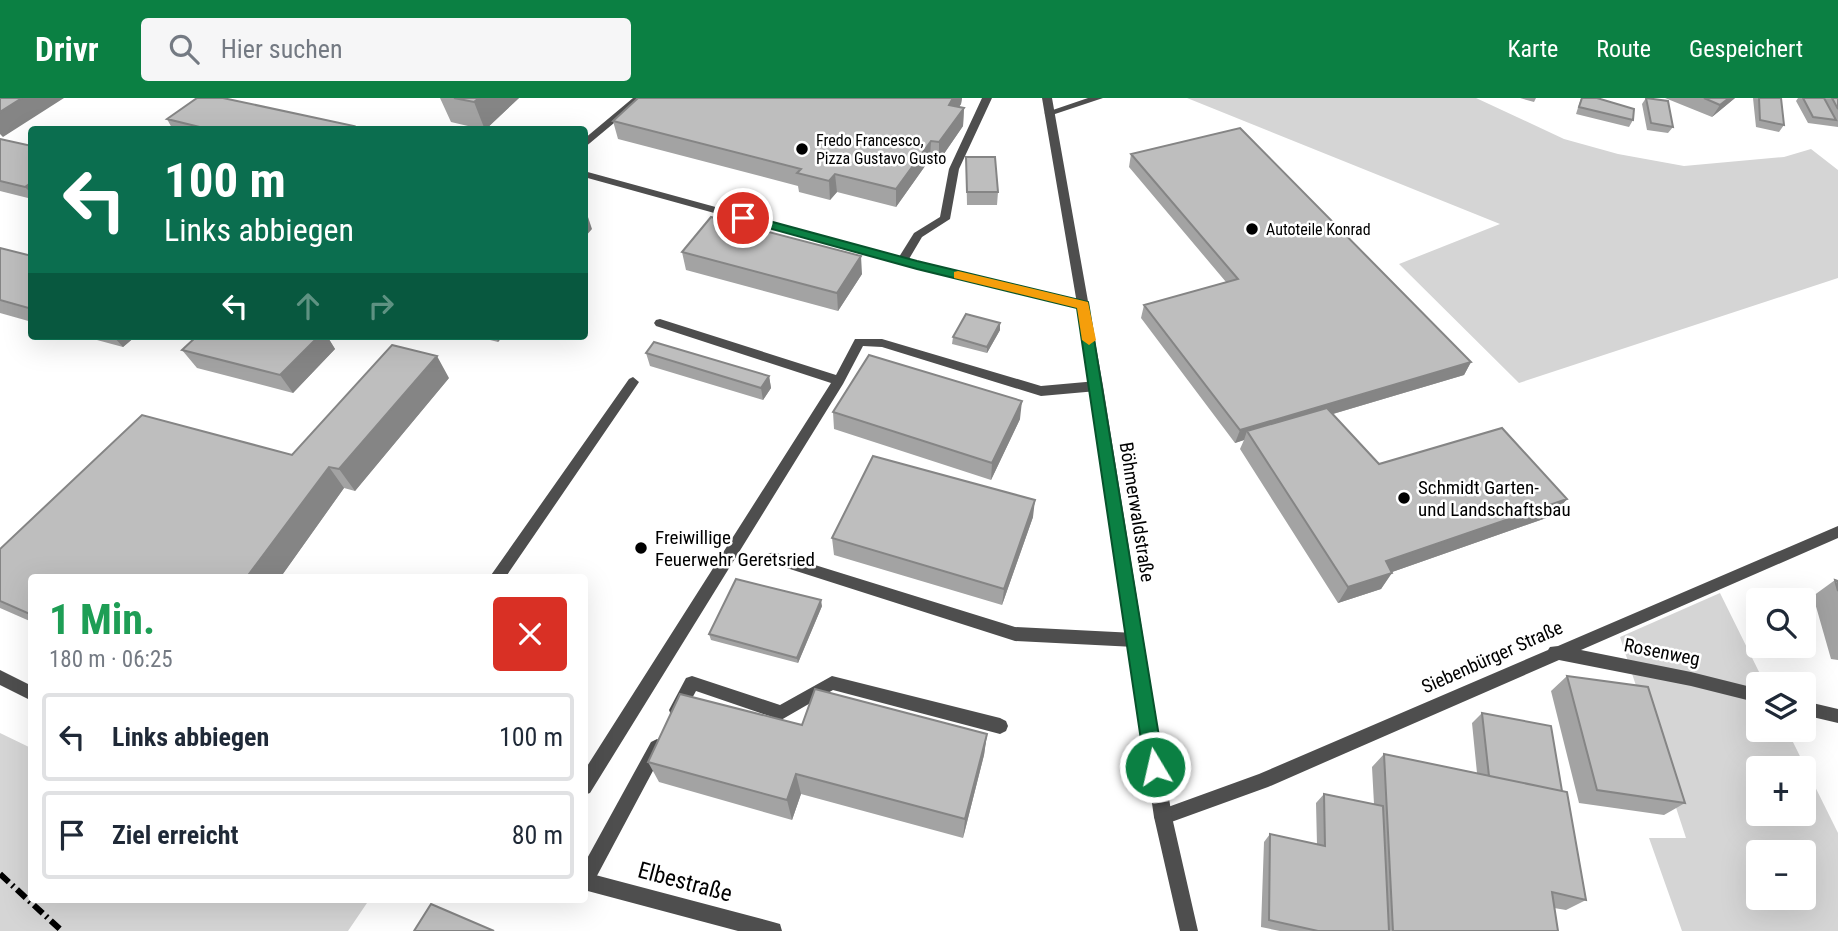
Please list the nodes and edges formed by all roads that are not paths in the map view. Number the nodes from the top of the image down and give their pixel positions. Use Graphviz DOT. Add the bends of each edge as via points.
graph roads {
  1 [pos="639,98"];
  2 [pos="987,98"];
  3 [pos="1047,98"];
  4 [pos="1098,98"];
  5 [pos="1049,113"];
  6 [pos="588,142"];
  7 [pos="588,175"];
  8 [pos="902,261"];
  9 [pos="1083,305"];
  10 [pos="660,323"];
  11 [pos="839,381"];
  12 [pos="633,382"];
  13 [pos="1097,386"];
  14 [pos="1838,531"];
  15 [pos="773,558"];
  16 [pos="499,574"];
  17 [pos="1136,640"];
  18 [pos="1555,652"];
  19 [pos="0,677"];
  20 [pos="28,692"];
  21 [pos="1746,693"];
  22 [pos="1816,711"];
  23 [pos="1838,716"];
  24 [pos="1000,726"];
  25 [pos="588,781"];
  26 [pos="1163,817"];
  27 [pos="588,875"];
  28 [pos="588,882"];
  29 [pos="773,931"];
  30 [pos="1189,931"];
  1 -- 6 [label="street"];
  2 -- 8 [label="street" via="954,169 945,219 918,235"];
  3 -- 5 [label="street, Böhmerwaldstraße"];
  4 -- 5 [label="street"];
  5 -- 9 [label="street, Böhmerwaldstraße"];
  7 -- 8 [label="street"];
  8 -- 9 [label="street"];
  9 -- 13 [label="street, Böhmerwaldstraße"];
  10 -- 11 [label="street"];
  11 -- 13 [label="street" via="859,342 882,343 1041,391"];
  11 -- 25 [label="street"];
  12 -- 16 [label="street"];
  13 -- 17 [label="street, Böhmerwaldstraße"];
  14 -- 18 [label="street, Siebenbürger Straße"];
  15 -- 17 [label="street" via="1015,634"];
  17 -- 26 [label="street, Böhmerwaldstraße"];
  18 -- 21 [label="street, Rosenweg"];
  18 -- 26 [label="street, Siebenbürger Straße" via="1262,781"];
  19 -- 20 [label="street"];
  22 -- 23 [label="street"];
  24 -- 27 [label="street" via="832,684 781,713 692,683"];
  26 -- 30 [label="street, Böhmerwaldstraße"];
  28 -- 29 [label="street, Elbestraße"];
}
